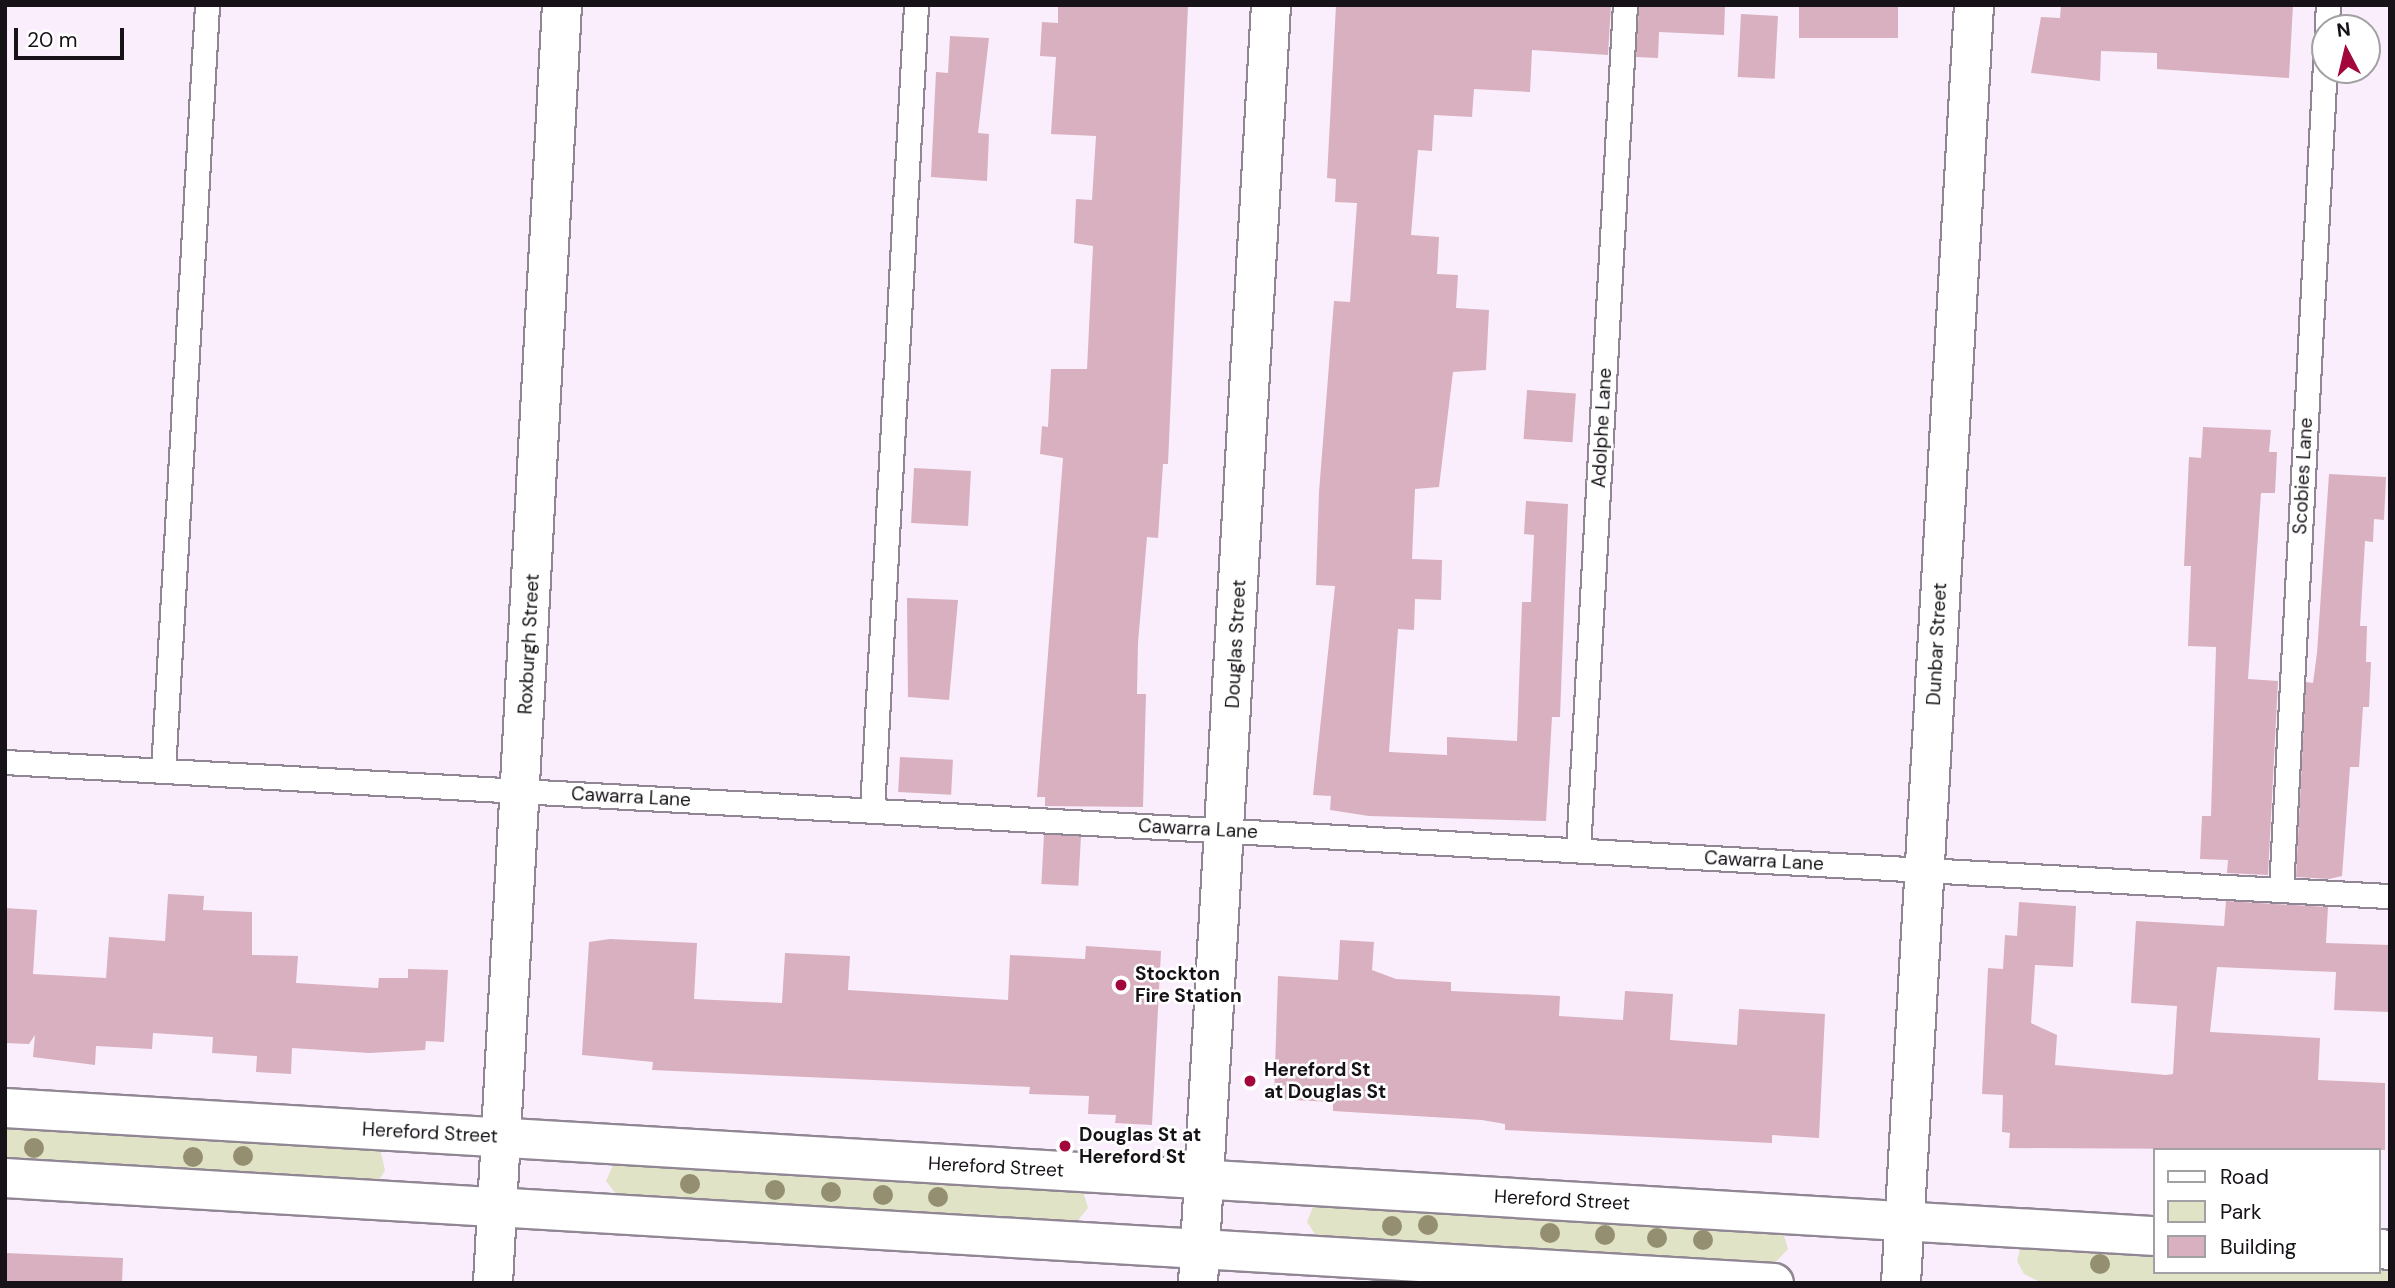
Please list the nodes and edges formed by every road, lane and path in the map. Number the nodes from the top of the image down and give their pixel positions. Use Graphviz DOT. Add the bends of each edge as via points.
graph roads {
  1 [pos="207,5"];
  2 [pos="562,5"];
  3 [pos="916,5"];
  4 [pos="1271,5"];
  5 [pos="1625,5"];
  6 [pos="1974,5"];
  7 [pos="2324,84"];
  8 [pos="5,762"];
  9 [pos="163,771"];
  10 [pos="522,791"];
  11 [pos="872,810"];
  12 [pos="1226,830"];
  13 [pos="1578,850"];
  14 [pos="1924,870"];
  15 [pos="2281,890"];
  16 [pos="2390,896"];
  17 [pos="5,1108"];
  18 [pos="501,1138"];
  19 [pos="5,1178"];
  20 [pos="1204,1179"];
  21 [pos="498,1207"];
  22 [pos="1904,1221"];
  23 [pos="2154,1236"];
  24 [pos="1199,1266"];
  25 [pos="493,1283"];
  26 [pos="1774,1283"];
  27 [pos="1901,1283"];
  1 -- 9 [label="lane"];
  2 -- 10 [label="street, Roxburgh Street"];
  3 -- 11 [label="lane"];
  4 -- 12 [label="street, Douglas Street"];
  5 -- 13 [label="lane, Adolphe Lane"];
  6 -- 14 [label="street, Dunbar Street"];
  7 -- 15 [label="lane, Scobies Lane"];
  8 -- 9 [label="lane, Cawarra Lane"];
  9 -- 10 [label="lane, Cawarra Lane"];
  10 -- 11 [label="lane, Cawarra Lane"];
  10 -- 18 [label="street, Roxburgh Street"];
  11 -- 12 [label="lane, Cawarra Lane"];
  12 -- 13 [label="lane, Cawarra Lane"];
  12 -- 20 [label="street, Douglas Street"];
  13 -- 14 [label="lane, Cawarra Lane"];
  14 -- 15 [label="lane, Cawarra Lane"];
  14 -- 22 [label="street, Dunbar Street"];
  15 -- 16 [label="lane, Cawarra Lane"];
  17 -- 18 [label="street, Hereford Street"];
  18 -- 20 [label="street, Hereford Street"];
  18 -- 21 [label="street, Roxburgh Street"];
  19 -- 21 [label="street"];
  20 -- 22 [label="street, Hereford Street"];
  20 -- 24 [label="street, Douglas Street"];
  21 -- 24 [label="street"];
  21 -- 25 [label="street, Roxburgh Street"];
  22 -- 23 [label="street, Hereford Street"];
  22 -- 27 [label="street, Dunbar Street"];
  24 -- 26 [label="street"];
}
